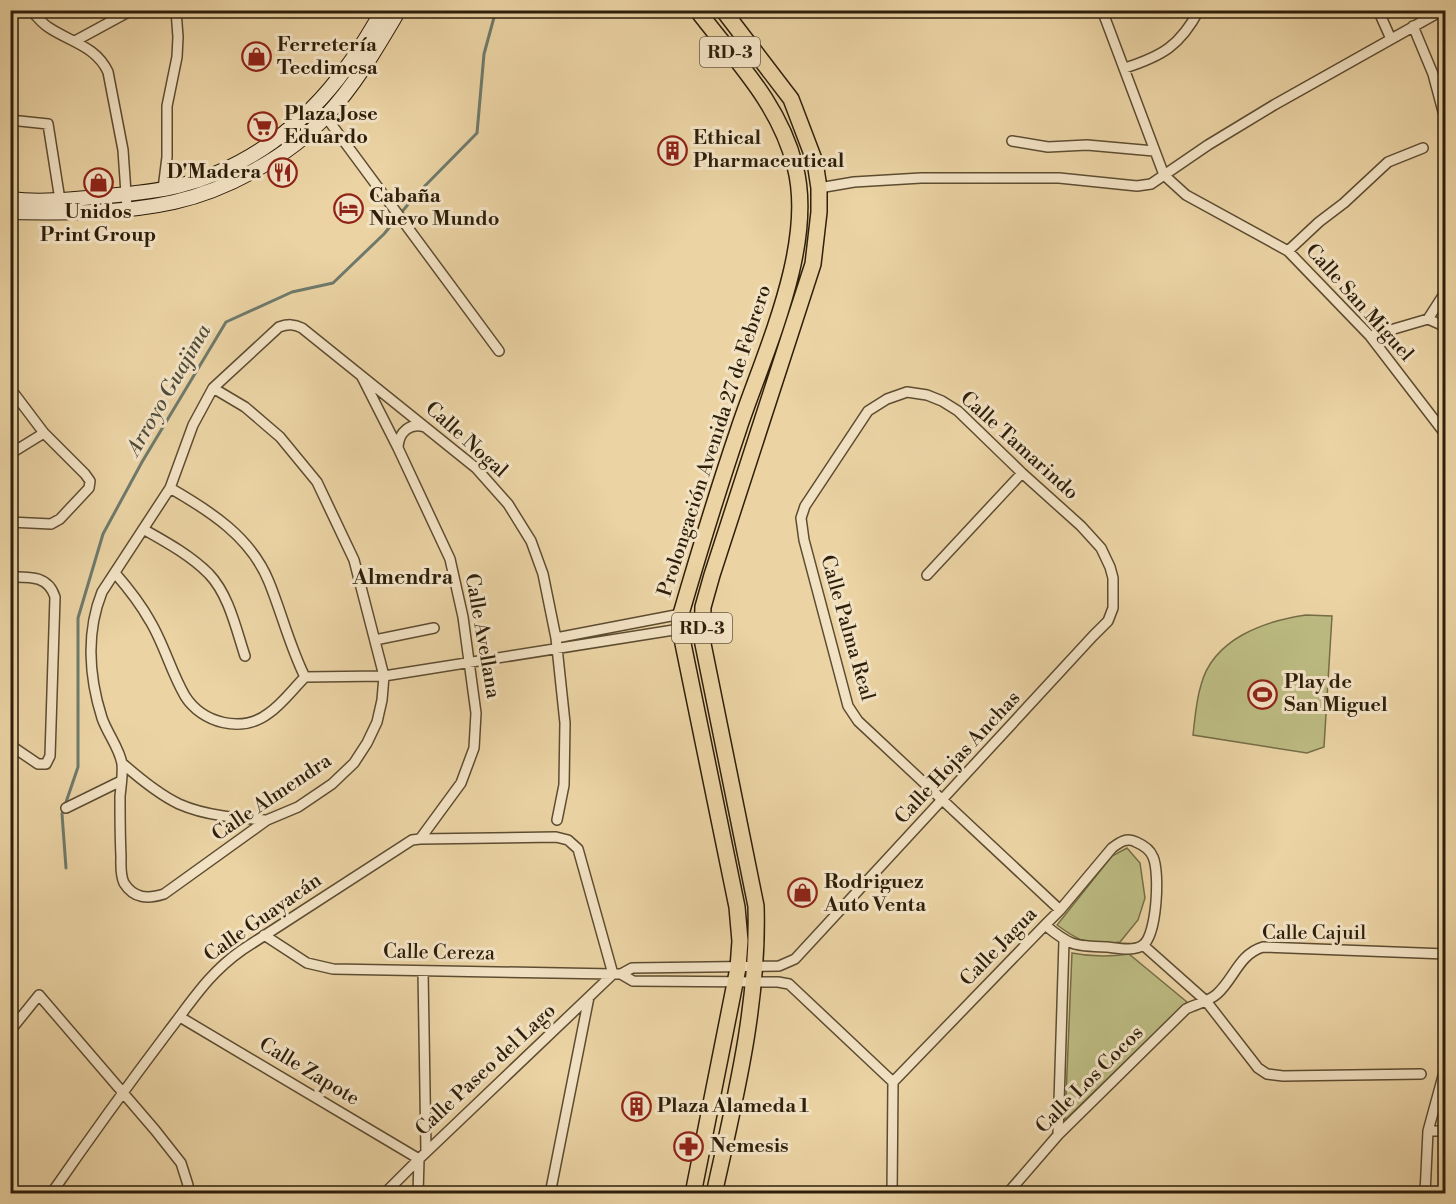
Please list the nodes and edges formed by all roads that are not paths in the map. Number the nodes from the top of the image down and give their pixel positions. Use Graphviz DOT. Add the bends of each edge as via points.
graph roads {
  1 [pos="31,10"];
  2 [pos="132,10"];
  3 [pos="176,10"];
  4 [pos="399,10"];
  5 [pos="697,10"];
  6 [pos="723,10"];
  7 [pos="1102,10"];
  8 [pos="1199,10"];
  9 [pos="1378,10"];
  10 [pos="1443,10"];
  11 [pos="378,12"];
  12 [pos="1413,26"];
  13 [pos="1392,39"];
  14 [pos="75,41"];
  15 [pos="1125,68"];
  16 [pos="314,107"];
  17 [pos="326,117"];
  18 [pos="1444,119"];
  19 [pos="10,120"];
  20 [pos="1012,141"];
  21 [pos="1423,148"];
  22 [pos="1154,151"];
  23 [pos="1164,175"];
  24 [pos="819,188"];
  25 [pos="163,189"];
  26 [pos="127,194"];
  27 [pos="10,199"];
  28 [pos="60,200"];
  29 [pos="127,208"];
  30 [pos="10,212"];
  31 [pos="1288,251"];
  32 [pos="1446,291"];
  33 [pos="1428,319"];
  34 [pos="1446,327"];
  35 [pos="1370,336"];
  36 [pos="499,351"];
  37 [pos="359,372"];
  38 [pos="10,388"];
  39 [pos="213,388"];
  40 [pos="427,428"];
  41 [pos="44,433"];
  42 [pos="1446,435"];
  43 [pos="398,448"];
  44 [pos="10,454"];
  45 [pos="1022,473"];
  46 [pos="170,488"];
  47 [pos="801,518"];
  48 [pos="10,522"];
  49 [pos="143,529"];
  50 [pos="1110,567"];
  51 [pos="115,573"];
  52 [pos="927,575"];
  53 [pos="10,577"];
  54 [pos="681,622"];
  55 [pos="434,628"];
  56 [pos="556,638"];
  57 [pos="375,640"];
  58 [pos="557,648"];
  59 [pos="245,656"];
  60 [pos="469,662"];
  61 [pos="384,676"];
  62 [pos="305,678"];
  63 [pos="10,745"];
  64 [pos="122,763"];
  65 [pos="121,782"];
  66 [pos="944,800"];
  67 [pos="66,808"];
  68 [pos="267,820"];
  69 [pos="557,820"];
  70 [pos="420,839"];
  71 [pos="1060,910"];
  72 [pos="1045,925"];
  73 [pos="264,935"];
  74 [pos="1064,941"];
  75 [pos="1143,945"];
  76 [pos="1446,954"];
  77 [pos="779,966"];
  78 [pos="423,971"];
  79 [pos="617,974"];
  80 [pos="737,975"];
  81 [pos="755,975"];
  82 [pos="778,982"];
  83 [pos="589,997"];
  84 [pos="1206,1001"];
  85 [pos="180,1017"];
  86 [pos="10,1031"];
  87 [pos="1446,1065"];
  88 [pos="1421,1074"];
  89 [pos="893,1082"];
  90 [pos="122,1093"];
  91 [pos="1428,1131"];
  92 [pos="1446,1131"];
  93 [pos="1058,1135"];
  94 [pos="422,1155"];
  95 [pos="51,1194"];
  96 [pos="185,1194"];
  97 [pos="384,1194"];
  98 [pos="418,1194"];
  99 [pos="550,1194"];
  100 [pos="693,1194"];
  101 [pos="714,1194"];
  102 [pos="892,1194"];
  103 [pos="1006,1194"];
  104 [pos="1425,1194"];
  1 -- 14 [label="street" via="48,27"];
  2 -- 14 [label="street"];
  3 -- 25 [label="street" via="177,57 167,106"];
  4 -- 17 [label="main road" via="368,63"];
  5 -- 54 [label="main road, Prolongación Avenida 27 de Febrero / RD-3" via="774,110 795,165 800,213 793,266 708,520"];
  6 -- 24 [label="main road, Prolongación Avenida 27 de Febrero / RD-3" via="791,99 815,162"];
  7 -- 15 [label="street, Calle San Miguel"];
  8 -- 15 [label="street" via="1178,42 1149,60"];
  9 -- 13 [label="street"];
  10 -- 12 [label="street"];
  11 -- 16 [label="main road" via="345,69"];
  12 -- 13 [label="street"];
  12 -- 18 [label="street" via="1433,74"];
  13 -- 23 [label="street" via="1274,105"];
  14 -- 26 [label="street" via="96,54 108,72"];
  15 -- 22 [label="street, Calle San Miguel"];
  16 -- 17 [label="street"];
  16 -- 25 [label="main road" via="245,160 219,173"];
  17 -- 29 [label="main road" via="291,147 233,180 174,202"];
  17 -- 36 [label="street"];
  19 -- 28 [label="street" via="48,124"];
  20 -- 22 [label="street" via="1043,147 1087,145"];
  21 -- 31 [label="street" via="1388,162"];
  22 -- 23 [label="street, Calle San Miguel"];
  23 -- 24 [label="street" via="1151,184 1137,186 1059,178 921,178"];
  23 -- 31 [label="street, Calle San Miguel" via="1186,195"];
  24 -- 81 [label="main road, Prolongación Avenida 27 de Febrero / RD-3" via="813,264 703,607 702,639 756,906"];
  25 -- 26 [label="main road"];
  26 -- 28 [label="main road"];
  26 -- 29 [label="street"];
  27 -- 28 [label="main road"];
  29 -- 30 [label="main road"];
  31 -- 35 [label="street, Calle San Miguel"];
  32 -- 33 [label="street"];
  33 -- 34 [label="street"];
  33 -- 35 [label="street"];
  35 -- 42 [label="street, Calle San Miguel"];
  37 -- 39 [label="street, Calle Nogal" via="302,328 291,324 279,327"];
  37 -- 40 [label="street, Calle Nogal"];
  37 -- 43 [label="street, Calle Avellana"];
  38 -- 41 [label="street"];
  39 -- 46 [label="street" via="192,425"];
  39 -- 57 [label="street, Calle Almendra" via="245,407 280,437 317,482 354,560"];
  40 -- 43 [label="street" via="410,426 399,439"];
  40 -- 56 [label="street, Calle Nogal" via="476,468 508,504 531,541 543,573"];
  41 -- 44 [label="street"];
  41 -- 48 [label="street" via="88,477 89,488 56,522"];
  43 -- 60 [label="street, Calle Avellana" via="450,559 464,617"];
  45 -- 47 [label="street, Calle Tamarindo" via="958,411 927,395 907,392 868,411"];
  45 -- 50 [label="street, Calle Tamarindo" via="1081,526 1101,548"];
  45 -- 52 [label="street"];
  46 -- 49 [label="street"];
  46 -- 62 [label="street" via="218,519 248,546 268,579"];
  47 -- 66 [label="street, Calle Palma Real" via="848,706 858,721"];
  49 -- 51 [label="street"];
  49 -- 59 [label="street" via="185,554 210,575 224,598"];
  50 -- 66 [label="street, Calle Hojas Anchas" via="1114,592 1108,621"];
  51 -- 62 [label="street" via="138,600 185,695 203,715 218,722 248,723 270,713"];
  51 -- 64 [label="street" via="96,608 90,650 102,718"];
  53 -- 63 [label="street" via="41,579 50,585 55,597 50,756 46,764 38,764"];
  54 -- 56 [label="street"];
  54 -- 58 [label="street"];
  54 -- 80 [label="main road, Prolongación Avenida 27 de Febrero / RD-3" via="737,907"];
  55 -- 57 [label="street"];
  56 -- 58 [label="street, Calle Nogal"];
  57 -- 61 [label="street, Calle Almendra"];
  58 -- 60 [label="street"];
  58 -- 69 [label="street, Calle Nogal" via="565,759"];
  60 -- 61 [label="street"];
  60 -- 70 [label="street, Calle Avellana" via="476,712 474,748 461,783"];
  61 -- 62 [label="street"];
  61 -- 68 [label="street, Calle Almendra" via="377,722 354,763 298,807"];
  64 -- 65 [label="street"];
  64 -- 68 [label="street" via="179,804 221,816"];
  65 -- 67 [label="street"];
  65 -- 68 [label="street, Calle Almendra" via="121,869 123,881 139,897 164,894"];
  66 -- 71 [label="street, Calle Palma Real"];
  66 -- 77 [label="street, Calle Hojas Anchas" via="795,959"];
  70 -- 73 [label="street, Calle Guayacán" via="401,846"];
  70 -- 79 [label="street, Calle Guayacán" via="568,840 578,849"];
  71 -- 72 [label="street, Calle Jagua"];
  71 -- 75 [label="street, Calle Jagua" via="1112,848 1131,839 1148,849 1156,865 1153,925"];
  72 -- 74 [label="street"];
  72 -- 89 [label="street, Calle Jagua"];
  73 -- 78 [label="street, Calle Cereza" via="319,967"];
  73 -- 85 [label="street, Calle Guayacán" via="222,964"];
  74 -- 75 [label="street" via="1088,947"];
  74 -- 93 [label="street"];
  75 -- 84 [label="street"];
  76 -- 84 [label="street, Calle Cajuil" via="1263,947 1252,950 1220,992"];
  77 -- 81 [label="street"];
  77 -- 82 [label="street"];
  78 -- 79 [label="street, Calle Cereza"];
  78 -- 94 [label="street"];
  79 -- 80 [label="street, Calle Cereza" via="632,968"];
  79 -- 80 [label="street, Calle Cereza" via="633,981"];
  79 -- 83 [label="street, Calle Paseo del Lago"];
  80 -- 81 [label="street"];
  80 -- 81 [label="street"];
  80 -- 100 [label="main road, Prolongación Avenida 27 de Febrero / RD-3"];
  81 -- 82 [label="street"];
  81 -- 101 [label="main road, Prolongación Avenida 27 de Febrero / RD-3"];
  82 -- 89 [label="street" via="789,984"];
  83 -- 94 [label="street, Calle Paseo del Lago"];
  83 -- 99 [label="street"];
  84 -- 88 [label="street" via="1251,1060 1267,1074"];
  84 -- 93 [label="street, Calle Los Cocos" via="1186,1009"];
  85 -- 90 [label="street, Calle Guayacán"];
  85 -- 94 [label="street, Calle Zapote"];
  86 -- 90 [label="street" via="39,995"];
  87 -- 91 [label="street"];
  89 -- 102 [label="street"];
  90 -- 95 [label="street, Calle Guayacán"];
  90 -- 96 [label="street" via="181,1162 188,1185"];
  91 -- 92 [label="street"];
  91 -- 104 [label="street"];
  93 -- 103 [label="street, Calle Los Cocos"];
  94 -- 97 [label="street, Calle Paseo del Lago"];
  94 -- 98 [label="street"];
}
